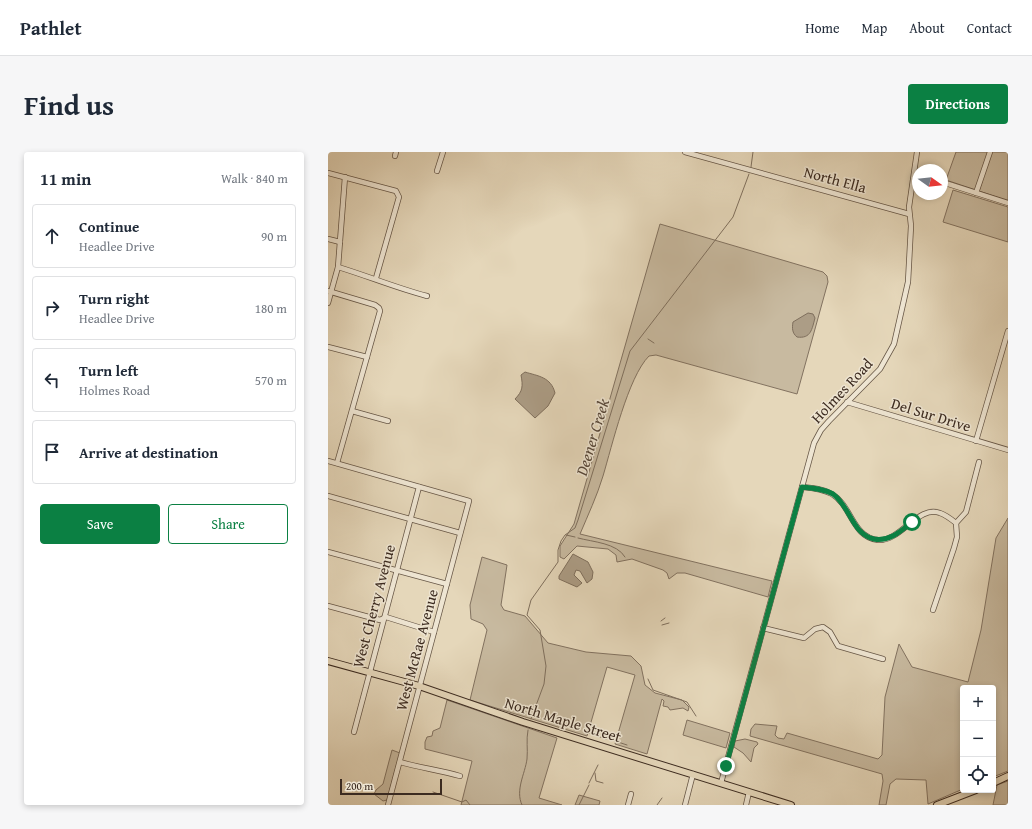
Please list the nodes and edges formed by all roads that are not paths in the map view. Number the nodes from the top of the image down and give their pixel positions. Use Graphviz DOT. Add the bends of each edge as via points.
graph roads {
  1 [pos="443,152"];
  2 [pos="685,152"];
  3 [pos="917,152"];
  4 [pos="990,152"];
  5 [pos="916,164"];
  6 [pos="437,171"];
  7 [pos="328,173"];
  8 [pos="345,178"];
  9 [pos="948,184"];
  10 [pos="976,193"];
  11 [pos="912,196"];
  12 [pos="1008,202"];
  13 [pos="909,214"];
  14 [pos="328,239"];
  15 [pos="340,242"];
  16 [pos="338,267"];
  17 [pos="376,278"];
  18 [pos="330,292"];
  19 [pos="427,296"];
  20 [pos="328,303"];
  21 [pos="1008,331"];
  22 [pos="328,347"];
  23 [pos="367,357"];
  24 [pos="848,402"];
  25 [pos="352,411"];
  26 [pos="388,420"];
  27 [pos="976,440"];
  28 [pos="1008,450"];
  29 [pos="328,461"];
  30 [pos="978,462"];
  31 [pos="337,463"];
  32 [pos="419,487"];
  33 [pos="802,487"];
  34 [pos="328,496"];
  35 [pos="410,519"];
  36 [pos="956,523"];
  37 [pos="460,533"];
  38 [pos="328,552"];
  39 [pos="396,570"];
  40 [pos="447,584"];
  41 [pos="328,606"];
  42 [pos="933,610"];
  43 [pos="384,618"];
  44 [pos="763,628"];
  45 [pos="434,632"];
  46 [pos="883,659"];
  47 [pos="328,661"];
  48 [pos="369,672"];
  49 [pos="419,686"];
  50 [pos="354,732"];
  51 [pos="400,762"];
  52 [pos="693,774"];
  53 [pos="460,776"];
  54 [pos="1008,776"];
  55 [pos="996,782"];
  56 [pos="721,783"];
  57 [pos="749,792"];
  58 [pos="968,793"];
  59 [pos="631,794"];
  60 [pos="388,805"];
  61 [pos="628,805"];
  62 [pos="684,805"];
  63 [pos="746,805"];
  64 [pos="791,805"];
  65 [pos="937,805"];
  1 -- 6 [label="street"];
  2 -- 13 [label="street, North Ella"];
  3 -- 5 [label="street, Holmes Road"];
  4 -- 10 [label="street"];
  7 -- 8 [label="street"];
  8 -- 15 [label="street"];
  8 -- 17 [label="street" via="396,191 399,197"];
  9 -- 10 [label="street"];
  10 -- 12 [label="street"];
  11 -- 13 [label="street, Holmes Road"];
  13 -- 24 [label="street, Holmes Road" via="909,275 894,344 880,369"];
  14 -- 15 [label="street"];
  15 -- 16 [label="street"];
  16 -- 17 [label="street"];
  16 -- 18 [label="street"];
  17 -- 19 [label="street" via="396,288"];
  18 -- 20 [label="street"];
  18 -- 23 [label="street" via="379,308"];
  21 -- 27 [label="street"];
  22 -- 23 [label="street"];
  23 -- 25 [label="street"];
  24 -- 27 [label="street, Del Sur Drive"];
  24 -- 33 [label="street, Holmes Road" via="821,430 814,443"];
  25 -- 26 [label="street"];
  25 -- 31 [label="street"];
  27 -- 28 [label="street, Del Sur Drive"];
  29 -- 31 [label="street"];
  30 -- 36 [label="street" via="966,512"];
  31 -- 32 [label="street"];
  32 -- 35 [label="street, West Cherry Avenue"];
  32 -- 37 [label="street, West McRae Avenue" via="469,501"];
  33 -- 36 [label="street" via="834,495 846,508 859,531 871,538 886,539 894,536 930,512 940,513"];
  33 -- 44 [label="street, Holmes Road"];
  34 -- 35 [label="street"];
  35 -- 37 [label="street"];
  35 -- 39 [label="street, West Cherry Avenue"];
  36 -- 42 [label="street" via="957,537"];
  37 -- 40 [label="street, West McRae Avenue"];
  38 -- 39 [label="street"];
  39 -- 40 [label="street"];
  39 -- 43 [label="street, West Cherry Avenue"];
  40 -- 45 [label="street, West McRae Avenue"];
  41 -- 43 [label="street" via="380,620"];
  43 -- 45 [label="street"];
  43 -- 48 [label="street, West Cherry Avenue"];
  44 -- 46 [label="street" via="804,638 815,628 823,628 830,632 838,646"];
  44 -- 56 [label="street, Holmes Road"];
  45 -- 49 [label="street, West McRae Avenue"];
  47 -- 48 [label="main road, North Maple Street"];
  48 -- 49 [label="main road, North Maple Street"];
  48 -- 50 [label="street, West Cherry Avenue"];
  49 -- 51 [label="street, West McRae Avenue"];
  49 -- 52 [label="main road, North Maple Street" via="523,722"];
  51 -- 53 [label="street"];
  51 -- 60 [label="street, West McRae Avenue"];
  52 -- 56 [label="main road, North Maple Street"];
  52 -- 62 [label="street"];
  54 -- 55 [label="main road"];
  56 -- 57 [label="main road, North Maple Street"];
  57 -- 63 [label="street"];
  57 -- 64 [label="main road, North Maple Street"];
  58 -- 65 [label="main road"];
  59 -- 61 [label="street"];
}
